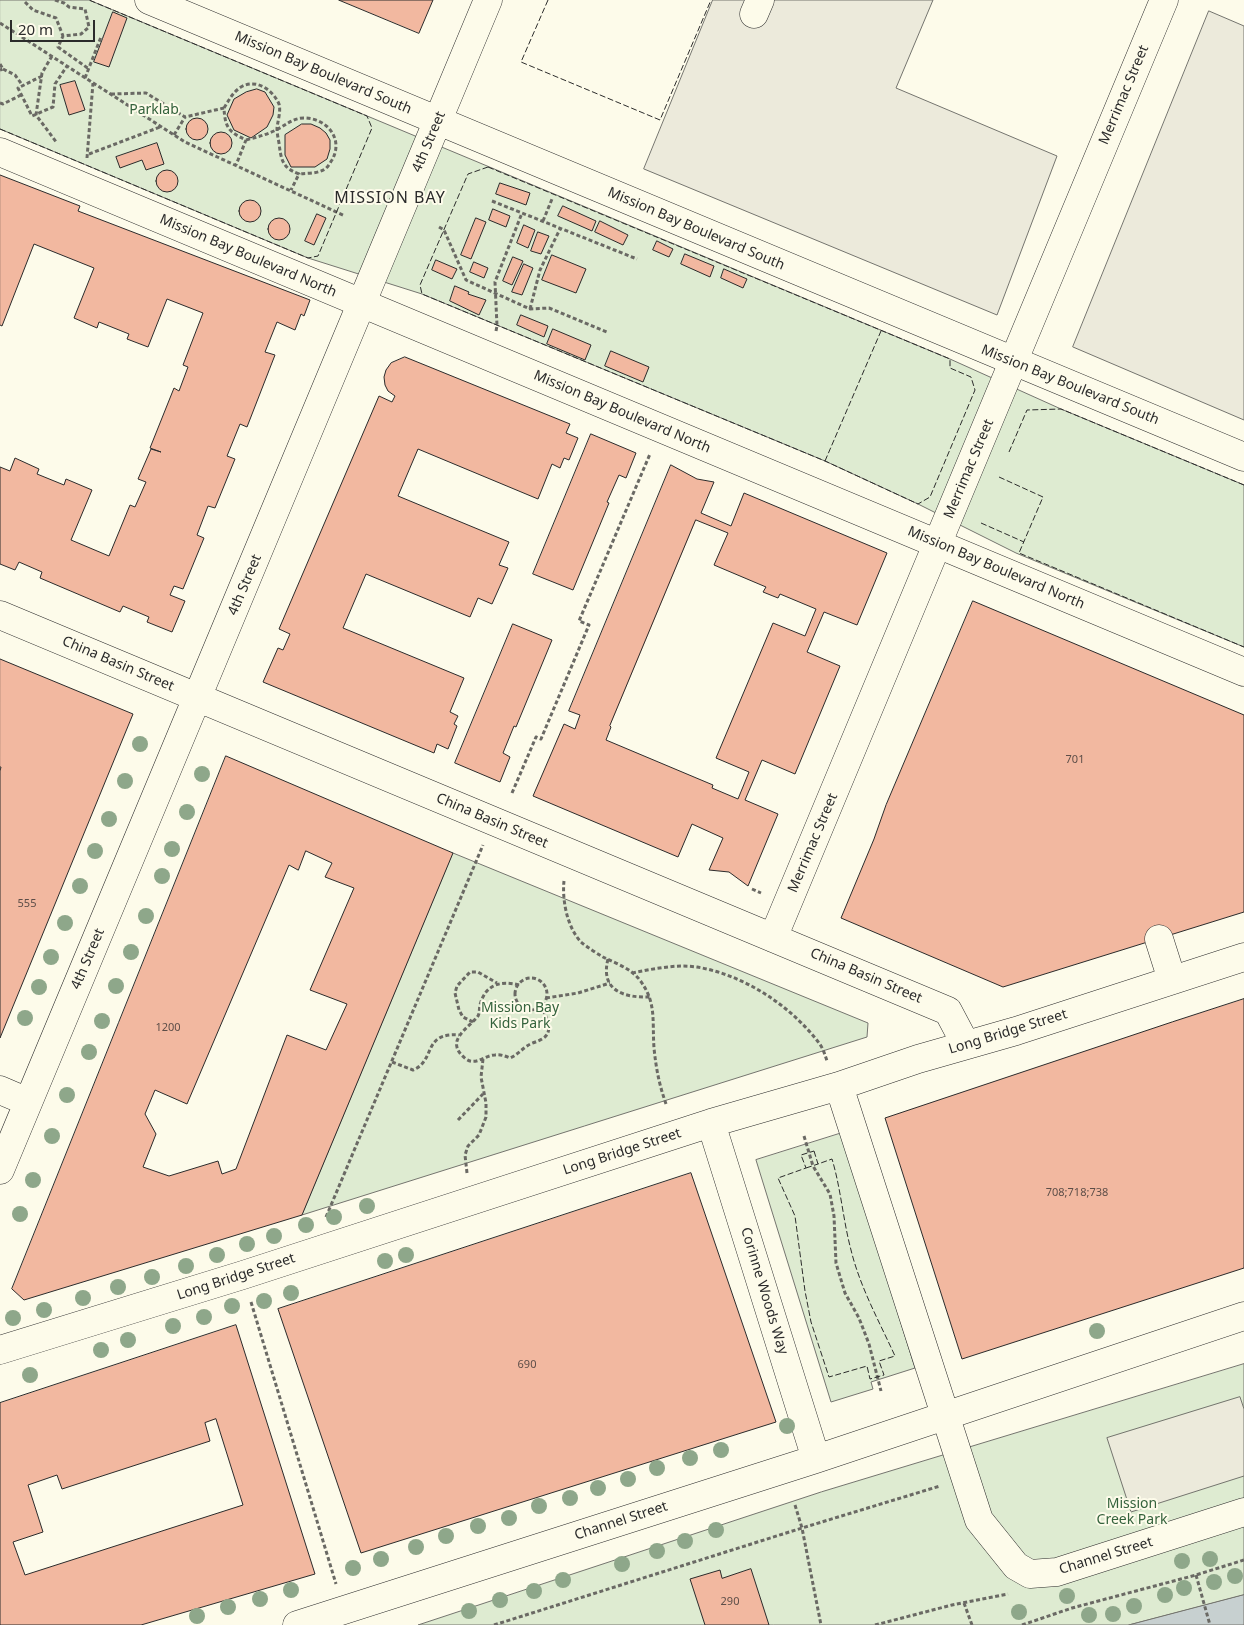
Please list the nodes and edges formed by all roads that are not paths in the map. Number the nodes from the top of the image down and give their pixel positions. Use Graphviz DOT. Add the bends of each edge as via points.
graph roads {
  1 [pos="149,0"];
  2 [pos="488,0"];
  3 [pos="1164,0"];
  4 [pos="438,120"];
  5 [pos="0,152"];
  6 [pos="362,303"];
  7 [pos="1014,361"];
  8 [pos="1244,457"];
  9 [pos="938,543"];
  10 [pos="0,615"];
  11 [pos="1244,672"];
  12 [pos="197,697"];
  13 [pos="773,938"];
  14 [pos="1159,938"];
  15 [pos="1244,957"];
  16 [pos="1172,980"];
  17 [pos="966,1045"];
  18 [pos="839,1086"];
  19 [pos="0,1090"];
  20 [pos="28,1102"];
  21 [pos="712,1123"];
  22 [pos="0,1170"];
  23 [pos="1244,1316"];
  24 [pos="0,1350"];
  25 [pos="945,1415"];
  26 [pos="816,1459"];
  27 [pos="1244,1512"];
  28 [pos="297,1625"];
  1 -- 4 [label="street, Mission Bay Boulevard South"];
  2 -- 4 [label="street, 4th Street"];
  3 -- 7 [label="street, Merrimac Street"];
  4 -- 6 [label="street, 4th Street"];
  4 -- 7 [label="street, Mission Bay Boulevard South"];
  5 -- 6 [label="street, Mission Bay Boulevard North"];
  6 -- 9 [label="street, Mission Bay Boulevard North"];
  6 -- 12 [label="street, 4th Street"];
  7 -- 8 [label="street, Mission Bay Boulevard South"];
  7 -- 9 [label="street, Merrimac Street"];
  9 -- 11 [label="street, Mission Bay Boulevard North"];
  9 -- 13 [label="street, Merrimac Street"];
  10 -- 12 [label="street, China Basin Street"];
  12 -- 13 [label="street, China Basin Street"];
  12 -- 20 [label="street, 4th Street"];
  13 -- 17 [label="street, China Basin Street" via="948,1011"];
  14 -- 16 [label="street"];
  15 -- 16 [label="street, Long Bridge Street"];
  16 -- 17 [label="street, Long Bridge Street"];
  17 -- 18 [label="street, Long Bridge Street"];
  18 -- 21 [label="street, Long Bridge Street"];
  18 -- 25 [label="street"];
  19 -- 20 [label="street"];
  20 -- 22 [label="street, 4th Street"];
  21 -- 24 [label="street, Long Bridge Street"];
  21 -- 26 [label="street, Corinne Woods Way"];
  23 -- 25 [label="street, Channel Street"];
  25 -- 26 [label="street, Channel Street"];
  25 -- 27 [label="street, Channel Street" via="980,1520 1016,1566 1030,1574 1057,1572"];
  26 -- 28 [label="street, Channel Street"];
}
